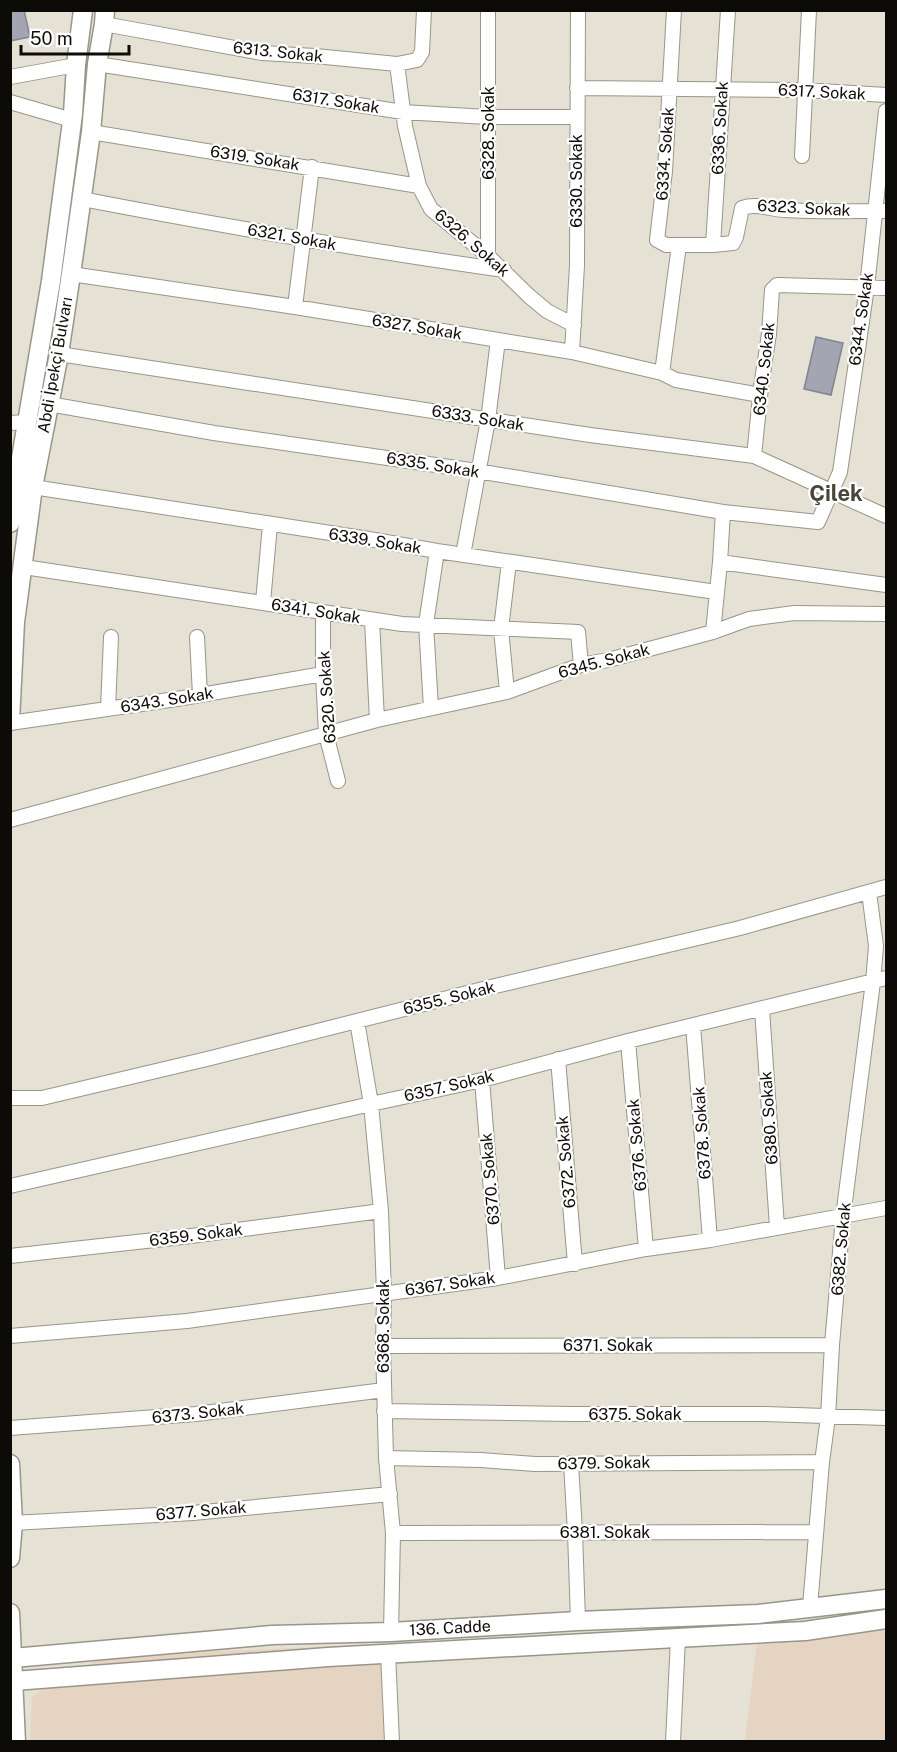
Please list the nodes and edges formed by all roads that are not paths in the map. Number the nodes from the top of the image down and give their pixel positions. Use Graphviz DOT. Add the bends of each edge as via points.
graph roads {
  1 [pos="83,10"];
  2 [pos="424,10"];
  3 [pos="488,10"];
  4 [pos="578,10"];
  5 [pos="674,10"];
  6 [pos="728,10"];
  7 [pos="809,10"];
  8 [pos="104,17"];
  9 [pos="97,64"];
  10 [pos="397,64"];
  11 [pos="76,65"];
  12 [pos="10,76"];
  13 [pos="577,87"];
  14 [pos="670,88"];
  15 [pos="722,89"];
  16 [pos="804,90"];
  17 [pos="886,95"];
  18 [pos="10,102"];
  19 [pos="886,111"];
  20 [pos="403,112"];
  21 [pos="487,117"];
  22 [pos="576,117"];
  23 [pos="72,120"];
  24 [pos="886,129"];
  25 [pos="91,132"];
  26 [pos="802,156"];
  27 [pos="312,167"];
  28 [pos="419,186"];
  29 [pos="82,199"];
  30 [pos="881,211"];
  31 [pos="304,239"];
  32 [pos="679,245"];
  33 [pos="713,245"];
  34 [pos="488,256"];
  35 [pos="504,270"];
  36 [pos="71,274"];
  37 [pos="867,287"];
  38 [pos="886,288"];
  39 [pos="295,307"];
  40 [pos="574,325"];
  41 [pos="498,340"];
  42 [pos="572,352"];
  43 [pos="59,354"];
  44 [pos="662,373"];
  45 [pos="760,395"];
  46 [pos="49,404"];
  47 [pos="488,420"];
  48 [pos="19,422"];
  49 [pos="754,456"];
  50 [pos="477,471"];
  51 [pos="33,487"];
  52 [pos="832,491"];
  53 [pos="723,512"];
  54 [pos="886,516"];
  55 [pos="818,522"];
  56 [pos="10,523"];
  57 [pos="270,525"];
  58 [pos="437,551"];
  59 [pos="464,555"];
  60 [pos="509,562"];
  61 [pos="720,562"];
  62 [pos="24,567"];
  63 [pos="886,585"];
  64 [pos="716,592"];
  65 [pos="263,602"];
  66 [pos="323,612"];
  67 [pos="886,614"];
  68 [pos="372,620"];
  69 [pos="426,624"];
  70 [pos="501,629"];
  71 [pos="713,632"];
  72 [pos="111,637"];
  73 [pos="197,637"];
  74 [pos="581,665"];
  75 [pos="323,674"];
  76 [pos="507,692"];
  77 [pos="200,695"];
  78 [pos="431,708"];
  79 [pos="108,709"];
  80 [pos="377,720"];
  81 [pos="10,722"];
  82 [pos="326,735"];
  83 [pos="338,781"];
  84 [pos="10,820"];
  85 [pos="886,886"];
  86 [pos="869,891"];
  87 [pos="880,980"];
  88 [pos="762,1009"];
  89 [pos="357,1021"];
  90 [pos="693,1025"];
  91 [pos="628,1041"];
  92 [pos="558,1059"];
  93 [pos="482,1080"];
  94 [pos="10,1098"];
  95 [pos="371,1104"];
  96 [pos="10,1186"];
  97 [pos="886,1208"];
  98 [pos="381,1211"];
  99 [pos="843,1217"];
  100 [pos="777,1227"];
  101 [pos="710,1240"];
  102 [pos="645,1249"];
  103 [pos="10,1256"];
  104 [pos="574,1264"];
  105 [pos="498,1278"];
  106 [pos="384,1293"];
  107 [pos="10,1336"];
  108 [pos="832,1345"];
  109 [pos="383,1346"];
  110 [pos="384,1390"];
  111 [pos="384,1411"];
  112 [pos="828,1416"];
  113 [pos="886,1418"];
  114 [pos="10,1428"];
  115 [pos="386,1458"];
  116 [pos="822,1462"];
  117 [pos="10,1464"];
  118 [pos="571,1464"];
  119 [pos="390,1494"];
  120 [pos="13,1523"];
  121 [pos="576,1532"];
  122 [pos="816,1532"];
  123 [pos="393,1533"];
  124 [pos="10,1558"];
  125 [pos="886,1599"];
  126 [pos="810,1607"];
  127 [pos="10,1613"];
  128 [pos="886,1619"];
  129 [pos="578,1621"];
  130 [pos="391,1632"];
  131 [pos="678,1638"];
  132 [pos="388,1653"];
  133 [pos="13,1658"];
  134 [pos="12,1681"];
  135 [pos="16,1742"];
  136 [pos="392,1742"];
  137 [pos="673,1742"];
  1 -- 11 [label="street, Abdi İpekçi Bulvarı"];
  2 -- 10 [label="street, 6313. Sokak" via="422,52 417,60"];
  3 -- 21 [label="street, 6328. Sokak"];
  4 -- 13 [label="street, 6330. Sokak"];
  5 -- 14 [label="street, 6334. Sokak"];
  6 -- 15 [label="street, 6336. Sokak"];
  7 -- 16 [label="street"];
  8 -- 9 [label="street, Abdi İpekçi Bulvarı"];
  8 -- 10 [label="street, 6313. Sokak" via="262,53"];
  9 -- 20 [label="street, 6317. Sokak"];
  9 -- 25 [label="street, Abdi İpekçi Bulvarı"];
  10 -- 20 [label="street, 6326. Sokak"];
  11 -- 12 [label="street"];
  11 -- 23 [label="street, Abdi İpekçi Bulvarı"];
  13 -- 14 [label="street, 6317. Sokak"];
  13 -- 22 [label="street, 6330. Sokak"];
  14 -- 15 [label="street, 6317. Sokak"];
  14 -- 32 [label="street, 6334. Sokak" via="657,240"];
  15 -- 16 [label="street, 6317. Sokak"];
  15 -- 33 [label="street, 6336. Sokak"];
  16 -- 17 [label="street, 6317. Sokak"];
  16 -- 26 [label="street"];
  18 -- 23 [label="street"];
  19 -- 24 [label="street, 6344. Sokak"];
  20 -- 21 [label="street, 6317. Sokak"];
  20 -- 28 [label="street, 6326. Sokak"];
  21 -- 22 [label="street, 6317. Sokak"];
  21 -- 34 [label="street, 6328. Sokak"];
  22 -- 40 [label="street, 6330. Sokak"];
  23 -- 48 [label="street, Abdi İpekçi Bulvarı" via="51,281"];
  24 -- 30 [label="street, 6344. Sokak"];
  25 -- 27 [label="street, 6319. Sokak"];
  25 -- 29 [label="street, Abdi İpekçi Bulvarı"];
  27 -- 28 [label="street, 6319. Sokak"];
  27 -- 31 [label="street"];
  28 -- 34 [label="street, 6326. Sokak" via="431,209"];
  29 -- 31 [label="street, 6321. Sokak"];
  29 -- 36 [label="street, Abdi İpekçi Bulvarı"];
  30 -- 33 [label="street, 6323. Sokak" via="781,210 752,205 742,208 733,243"];
  30 -- 37 [label="street, 6344. Sokak"];
  31 -- 35 [label="street, 6321. Sokak"];
  31 -- 39 [label="street"];
  32 -- 33 [label="street, 6334. Sokak"];
  32 -- 44 [label="street"];
  34 -- 35 [label="street, 6326. Sokak"];
  35 -- 40 [label="street, 6326. Sokak" via="547,311"];
  36 -- 39 [label="street, 6327. Sokak"];
  36 -- 43 [label="street, Abdi İpekçi Bulvarı"];
  37 -- 38 [label="street"];
  37 -- 45 [label="street, 6340. Sokak" via="777,285 772,290"];
  37 -- 52 [label="street, 6344. Sokak" via="840,472"];
  39 -- 41 [label="street, 6327. Sokak"];
  40 -- 42 [label="street, 6330. Sokak"];
  41 -- 42 [label="street, 6327. Sokak"];
  41 -- 47 [label="street"];
  42 -- 44 [label="street, 6327. Sokak"];
  43 -- 46 [label="street, Abdi İpekçi Bulvarı"];
  43 -- 47 [label="street, 6333. Sokak"];
  44 -- 45 [label="street, 6327. Sokak" via="676,380"];
  45 -- 49 [label="street, 6340. Sokak"];
  46 -- 50 [label="street, 6335. Sokak" via="214,433"];
  46 -- 51 [label="street, Abdi İpekçi Bulvarı"];
  47 -- 49 [label="street, 6333. Sokak"];
  47 -- 50 [label="street"];
  48 -- 56 [label="street, Abdi İpekçi Bulvarı"];
  49 -- 52 [label="street, 6333. Sokak"];
  50 -- 53 [label="street, 6335. Sokak"];
  50 -- 59 [label="street"];
  51 -- 57 [label="street, 6339. Sokak"];
  51 -- 62 [label="street, Abdi İpekçi Bulvarı"];
  52 -- 54 [label="street, 6333. Sokak"];
  52 -- 55 [label="street, 6344. Sokak"];
  53 -- 55 [label="street, 6335. Sokak"];
  53 -- 61 [label="street"];
  57 -- 58 [label="street, 6339. Sokak"];
  57 -- 65 [label="street"];
  58 -- 59 [label="street, 6339. Sokak"];
  58 -- 69 [label="street"];
  59 -- 60 [label="street, 6339. Sokak"];
  60 -- 64 [label="street, 6339. Sokak"];
  60 -- 70 [label="street"];
  61 -- 63 [label="street"];
  61 -- 64 [label="street"];
  62 -- 65 [label="street, 6341. Sokak"];
  62 -- 81 [label="street, Abdi İpekçi Bulvarı" via="15,622"];
  64 -- 71 [label="street"];
  65 -- 66 [label="street, 6341. Sokak"];
  66 -- 68 [label="street, 6341. Sokak"];
  66 -- 75 [label="street, 6320. Sokak"];
  67 -- 71 [label="street, 6345. Sokak" via="794,613 749,620"];
  68 -- 69 [label="street, 6341. Sokak"];
  68 -- 80 [label="street"];
  69 -- 70 [label="street, 6341. Sokak"];
  69 -- 78 [label="street"];
  70 -- 74 [label="street, 6341. Sokak" via="578,632"];
  70 -- 76 [label="street"];
  71 -- 74 [label="street, 6345. Sokak"];
  72 -- 79 [label="street"];
  73 -- 77 [label="street"];
  74 -- 76 [label="street, 6345. Sokak"];
  75 -- 77 [label="street, 6343. Sokak"];
  75 -- 82 [label="street, 6320. Sokak"];
  76 -- 78 [label="street, 6345. Sokak"];
  77 -- 79 [label="street, 6343. Sokak"];
  78 -- 80 [label="street, 6345. Sokak"];
  79 -- 81 [label="street, 6343. Sokak"];
  80 -- 82 [label="street, 6345. Sokak"];
  82 -- 83 [label="street, 6320. Sokak"];
  82 -- 84 [label="street, 6345. Sokak"];
  85 -- 86 [label="street, 6355. Sokak"];
  86 -- 87 [label="street, 6382. Sokak"];
  86 -- 89 [label="street, 6355. Sokak" via="740,928"];
  87 -- 88 [label="street, 6357. Sokak"];
  87 -- 99 [label="street, 6382. Sokak"];
  88 -- 90 [label="street, 6357. Sokak"];
  88 -- 100 [label="street, 6380. Sokak"];
  89 -- 94 [label="street, 6355. Sokak" via="42,1098"];
  89 -- 95 [label="street, 6368. Sokak"];
  90 -- 91 [label="street, 6357. Sokak"];
  90 -- 101 [label="street, 6378. Sokak"];
  91 -- 92 [label="street, 6357. Sokak"];
  91 -- 102 [label="street, 6376. Sokak"];
  92 -- 93 [label="street, 6357. Sokak"];
  92 -- 104 [label="street, 6372. Sokak"];
  93 -- 95 [label="street, 6357. Sokak"];
  93 -- 105 [label="street, 6370. Sokak"];
  95 -- 96 [label="street, 6357. Sokak"];
  95 -- 98 [label="street, 6368. Sokak"];
  97 -- 99 [label="street, 6367. Sokak"];
  98 -- 103 [label="street, 6359. Sokak"];
  98 -- 106 [label="street, 6368. Sokak"];
  99 -- 100 [label="street, 6367. Sokak"];
  99 -- 108 [label="street, 6382. Sokak"];
  100 -- 101 [label="street, 6367. Sokak"];
  101 -- 102 [label="street, 6367. Sokak"];
  102 -- 104 [label="street, 6367. Sokak"];
  104 -- 105 [label="street, 6367. Sokak"];
  105 -- 106 [label="street, 6367. Sokak"];
  106 -- 107 [label="street, 6367. Sokak" via="187,1321"];
  106 -- 109 [label="street, 6368. Sokak"];
  108 -- 109 [label="street, 6371. Sokak"];
  108 -- 112 [label="street, 6382. Sokak"];
  109 -- 110 [label="street, 6368. Sokak"];
  110 -- 111 [label="street, 6368. Sokak"];
  110 -- 114 [label="street, 6373. Sokak" via="196,1414"];
  111 -- 112 [label="street, 6375. Sokak"];
  111 -- 115 [label="street, 6368. Sokak"];
  112 -- 113 [label="street, 6375. Sokak"];
  112 -- 116 [label="street, 6382. Sokak"];
  115 -- 118 [label="street, 6379. Sokak"];
  115 -- 119 [label="street, 6368. Sokak"];
  116 -- 118 [label="street, 6379. Sokak"];
  116 -- 122 [label="street, 6382. Sokak"];
  117 -- 120 [label="street"];
  118 -- 121 [label="street"];
  119 -- 120 [label="street, 6377. Sokak" via="193,1513"];
  119 -- 123 [label="street, 6368. Sokak"];
  120 -- 124 [label="street"];
  121 -- 122 [label="street, 6381. Sokak"];
  121 -- 123 [label="street, 6381. Sokak"];
  121 -- 129 [label="street"];
  122 -- 126 [label="street, 6382. Sokak"];
  123 -- 130 [label="street, 6368. Sokak"];
  125 -- 126 [label="street, 136. Cadde"];
  126 -- 129 [label="street, 136. Cadde" via="758,1614"];
  127 -- 133 [label="street"];
  128 -- 131 [label="street, 136. Cadde" via="805,1631"];
  129 -- 130 [label="street, 136. Cadde"];
  130 -- 133 [label="street, 136. Cadde" via="272,1635"];
  131 -- 132 [label="street, 136. Cadde"];
  131 -- 137 [label="street"];
  132 -- 134 [label="street, 136. Cadde"];
  132 -- 136 [label="street"];
  133 -- 134 [label="street"];
  134 -- 135 [label="street"];
}
